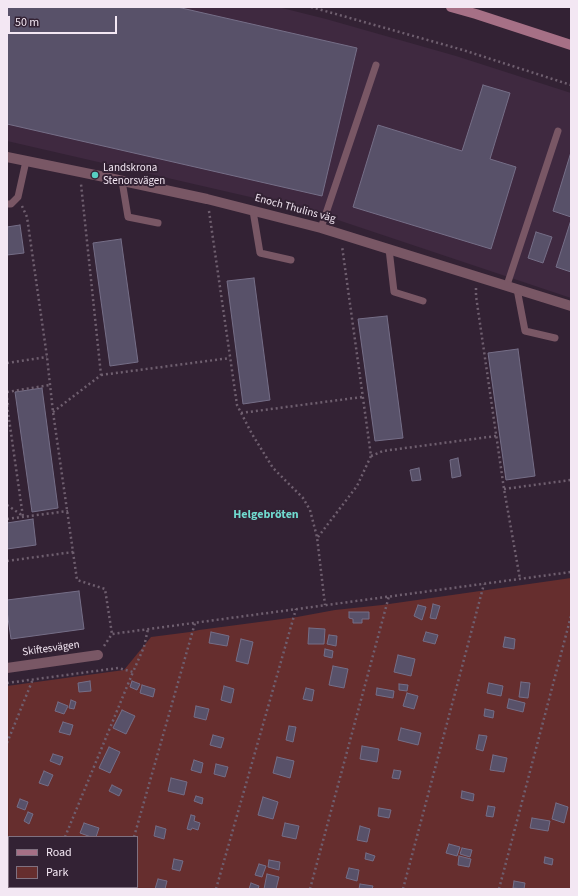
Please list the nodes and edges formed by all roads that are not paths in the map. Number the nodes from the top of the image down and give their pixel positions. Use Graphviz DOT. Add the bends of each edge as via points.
graph roads {
  1 [pos="451,7"];
  2 [pos="571,45"];
  3 [pos="376,66"];
  4 [pos="558,131"];
  5 [pos="7,157"];
  6 [pos="26,161"];
  7 [pos="122,181"];
  8 [pos="7,204"];
  9 [pos="253,210"];
  10 [pos="158,223"];
  11 [pos="321,228"];
  12 [pos="389,249"];
  13 [pos="291,260"];
  14 [pos="507,285"];
  15 [pos="517,289"];
  16 [pos="423,301"];
  17 [pos="571,306"];
  18 [pos="555,338"];
  19 [pos="98,655"];
  20 [pos="7,668"];
  1 -- 2 [label="main road"];
  3 -- 11 [label="lane"];
  4 -- 14 [label="lane"];
  5 -- 6 [label="street, Enoch Thulins väg"];
  6 -- 7 [label="street, Enoch Thulins väg"];
  6 -- 8 [label="lane" via="18,197 11,204"];
  7 -- 9 [label="street, Enoch Thulins väg"];
  7 -- 10 [label="lane" via="128,217"];
  9 -- 11 [label="street, Enoch Thulins väg"];
  9 -- 13 [label="lane" via="260,253"];
  11 -- 12 [label="street, Enoch Thulins väg"];
  12 -- 14 [label="street, Enoch Thulins väg"];
  12 -- 16 [label="lane" via="394,292"];
  14 -- 15 [label="street, Enoch Thulins väg"];
  15 -- 17 [label="street, Enoch Thulins väg"];
  15 -- 18 [label="lane" via="525,332"];
  19 -- 20 [label="street, Skiftesvägen"];
}
